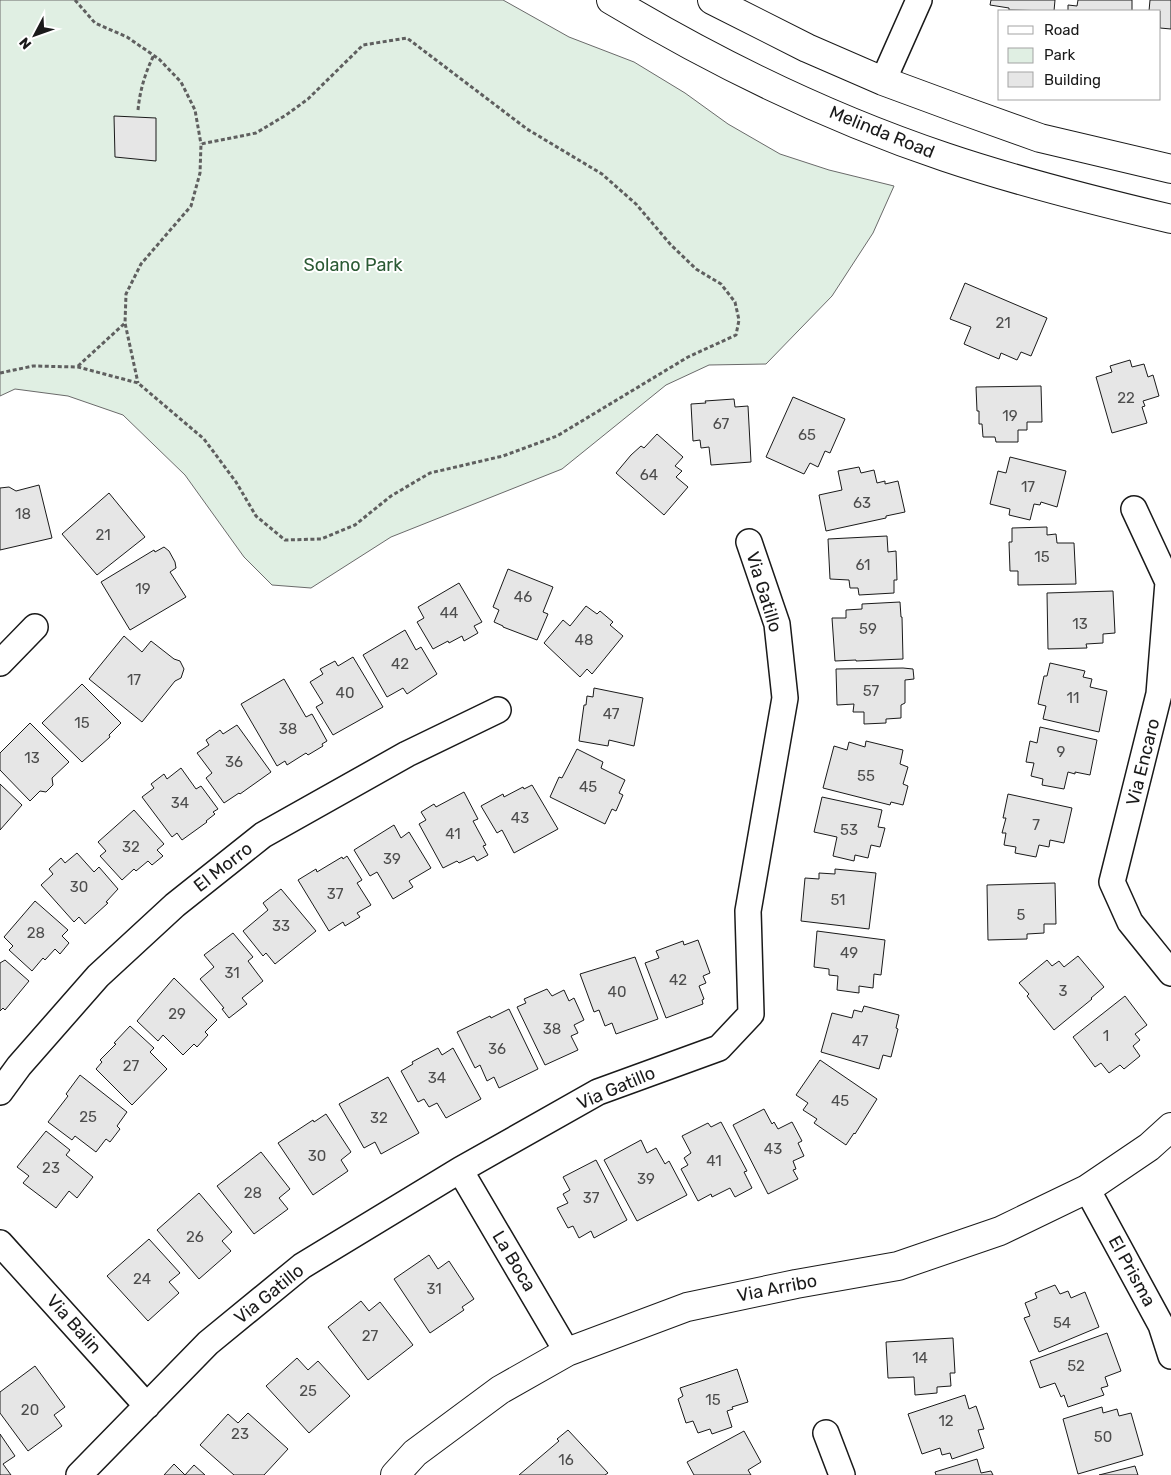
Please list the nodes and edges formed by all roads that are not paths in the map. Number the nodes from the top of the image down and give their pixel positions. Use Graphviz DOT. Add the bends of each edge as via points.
graph roads {
  1 [pos="611,0"];
  2 [pos="712,0"];
  3 [pos="919,0"];
  4 [pos="883,81"];
  5 [pos="1171,169"];
  6 [pos="1171,219"];
  7 [pos="1134,509"];
  8 [pos="748,542"];
  9 [pos="35,627"];
  10 [pos="0,663"];
  11 [pos="498,710"];
  12 [pos="1171,972"];
  13 [pos="0,1092"];
  14 [pos="1171,1127"];
  15 [pos="460,1170"];
  16 [pos="1087,1189"];
  17 [pos="0,1243"];
  18 [pos="567,1352"];
  19 [pos="1171,1356"];
  20 [pos="147,1406"];
  21 [pos="826,1433"];
  22 [pos="79,1475"];
  23 [pos="394,1475"];
  24 [pos="842,1475"];
  1 -- 6 [label="main road, Melinda Road" via="770,85 878,132 945,157 1028,182"];
  2 -- 4 [label="main road" via="807,48"];
  3 -- 4 [label="street"];
  4 -- 5 [label="main road" via="1040,138"];
  7 -- 12 [label="street, Via Encaro" via="1168,582 1159,694 1112,882 1130,922"];
  8 -- 15 [label="street, Via Gatillo" via="777,624 785,698 748,912 751,1014 719,1048 598,1092"];
  9 -- 10 [label="street"];
  11 -- 13 [label="street, El Morro" via="407,754 263,835 175,905 98,976"];
  14 -- 16 [label="main road, Via Arribo" via="1149,1147"];
  15 -- 18 [label="street, La Boca"];
  15 -- 20 [label="street, Via Gatillo" via="302,1266 208,1343"];
  16 -- 18 [label="main road, Via Arribo" via="1000,1231 898,1266 687,1307"];
  16 -- 19 [label="street, El Prisma" via="1161,1325"];
  17 -- 20 [label="street, Via Balin"];
  18 -- 23 [label="main road, Via Arribo" via="500,1390 415,1453"];
  20 -- 22 [label="street, Via Gatillo"];
  21 -- 24 [label="street"];
}
